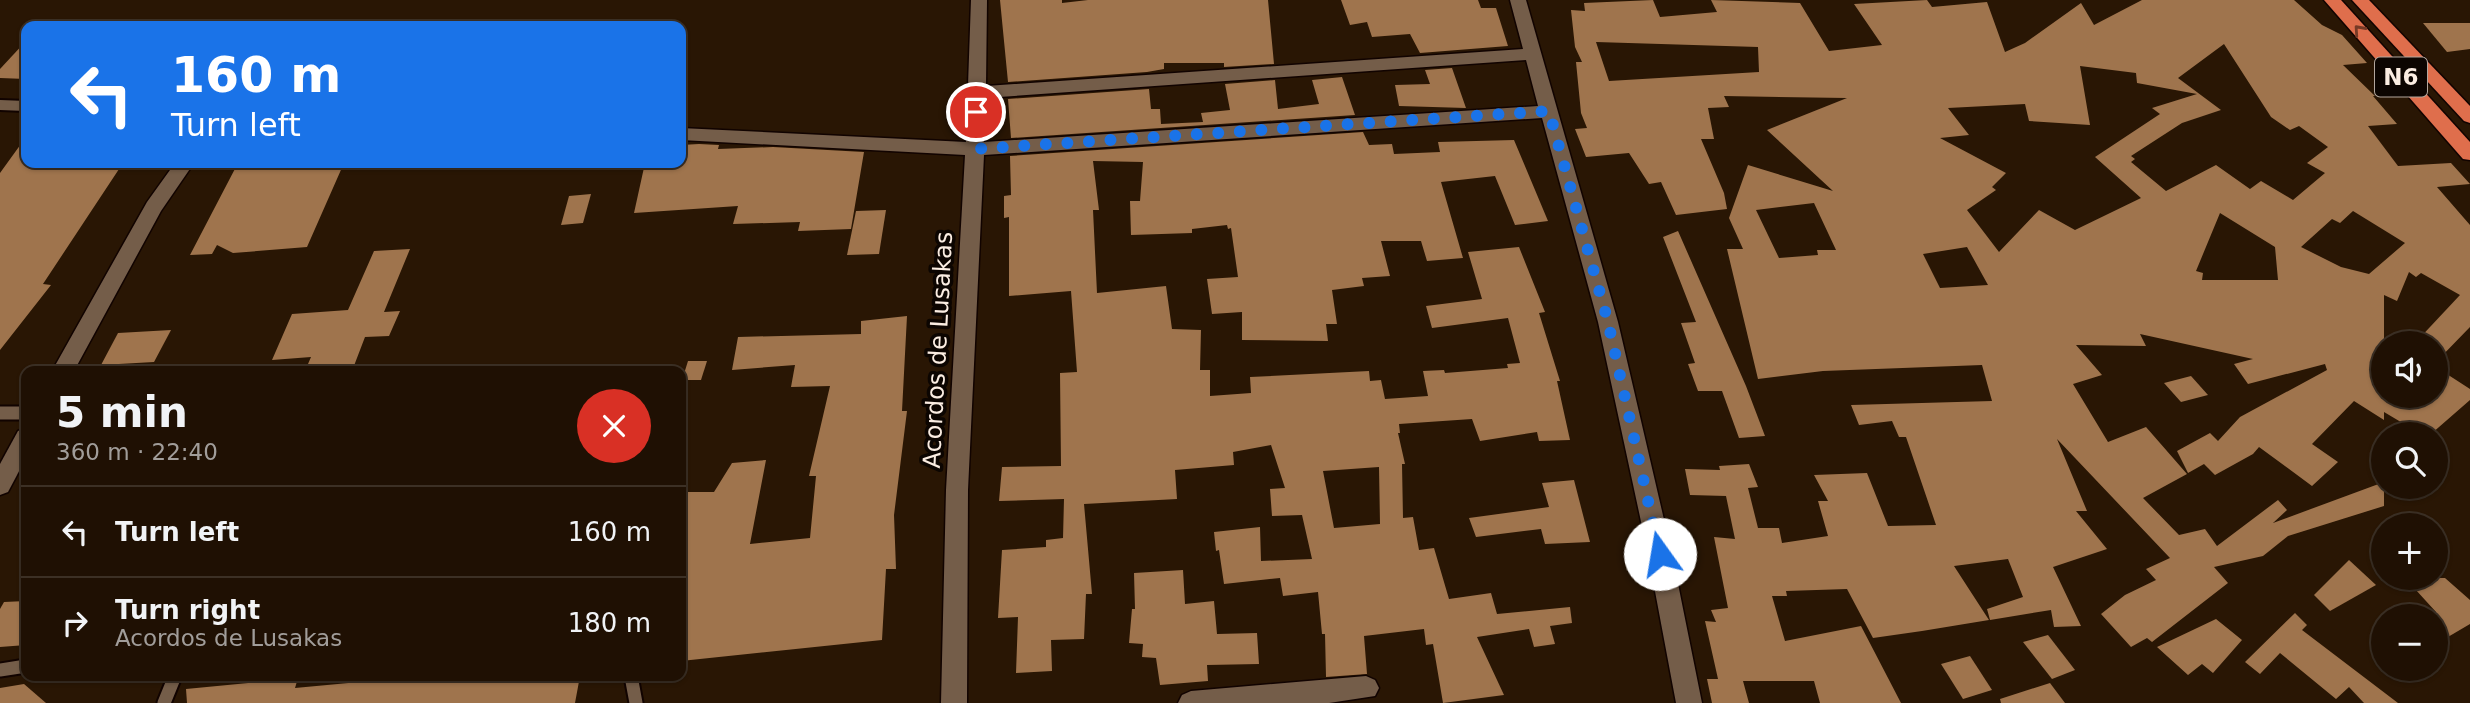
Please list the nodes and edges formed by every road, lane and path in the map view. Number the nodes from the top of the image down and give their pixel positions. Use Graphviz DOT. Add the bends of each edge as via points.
graph roads {
  1 [pos="979,0"];
  2 [pos="1518,0"];
  3 [pos="2332,0"];
  4 [pos="2360,0"];
  5 [pos="1531,54"];
  6 [pos="977,93"];
  7 [pos="0,105"];
  8 [pos="21,106"];
  9 [pos="1549,111"];
  10 [pos="2470,117"];
  11 [pos="686,134"];
  12 [pos="975,149"];
  13 [pos="2470,154"];
  14 [pos="182,168"];
  15 [pos="66,366"];
  16 [pos="0,413"];
  17 [pos="21,413"];
  18 [pos="21,447"];
  19 [pos="0,485"];
  20 [pos="21,667"];
  21 [pos="0,670"];
  22 [pos="173,681"];
  23 [pos="632,681"];
  24 [pos="1366,688"];
  25 [pos="164,703"];
  26 [pos="636,703"];
  27 [pos="954,703"];
  28 [pos="1191,703"];
  29 [pos="1689,703"];
  1 -- 6 [label="street, Acordos de Lusakas"];
  2 -- 5 [label="street"];
  13 -- 3 [label="highway, N6, one-way"];
  4 -- 10 [label="highway, N6"];
  5 -- 6 [label="street"];
  5 -- 9 [label="street"];
  6 -- 12 [label="street, Acordos de Lusakas"];
  7 -- 8 [label="lane"];
  9 -- 12 [label="street"];
  9 -- 29 [label="street" via="1608,322"];
  11 -- 12 [label="street"];
  12 -- 27 [label="street, Acordos de Lusakas" via="957,490"];
  14 -- 15 [label="street" via="154,207"];
  16 -- 17 [label="lane"];
  18 -- 19 [label="street"];
  20 -- 21 [label="lane"];
  22 -- 25 [label="lane"];
  23 -- 26 [label="lane"];
  24 -- 28 [label="street"];
}
